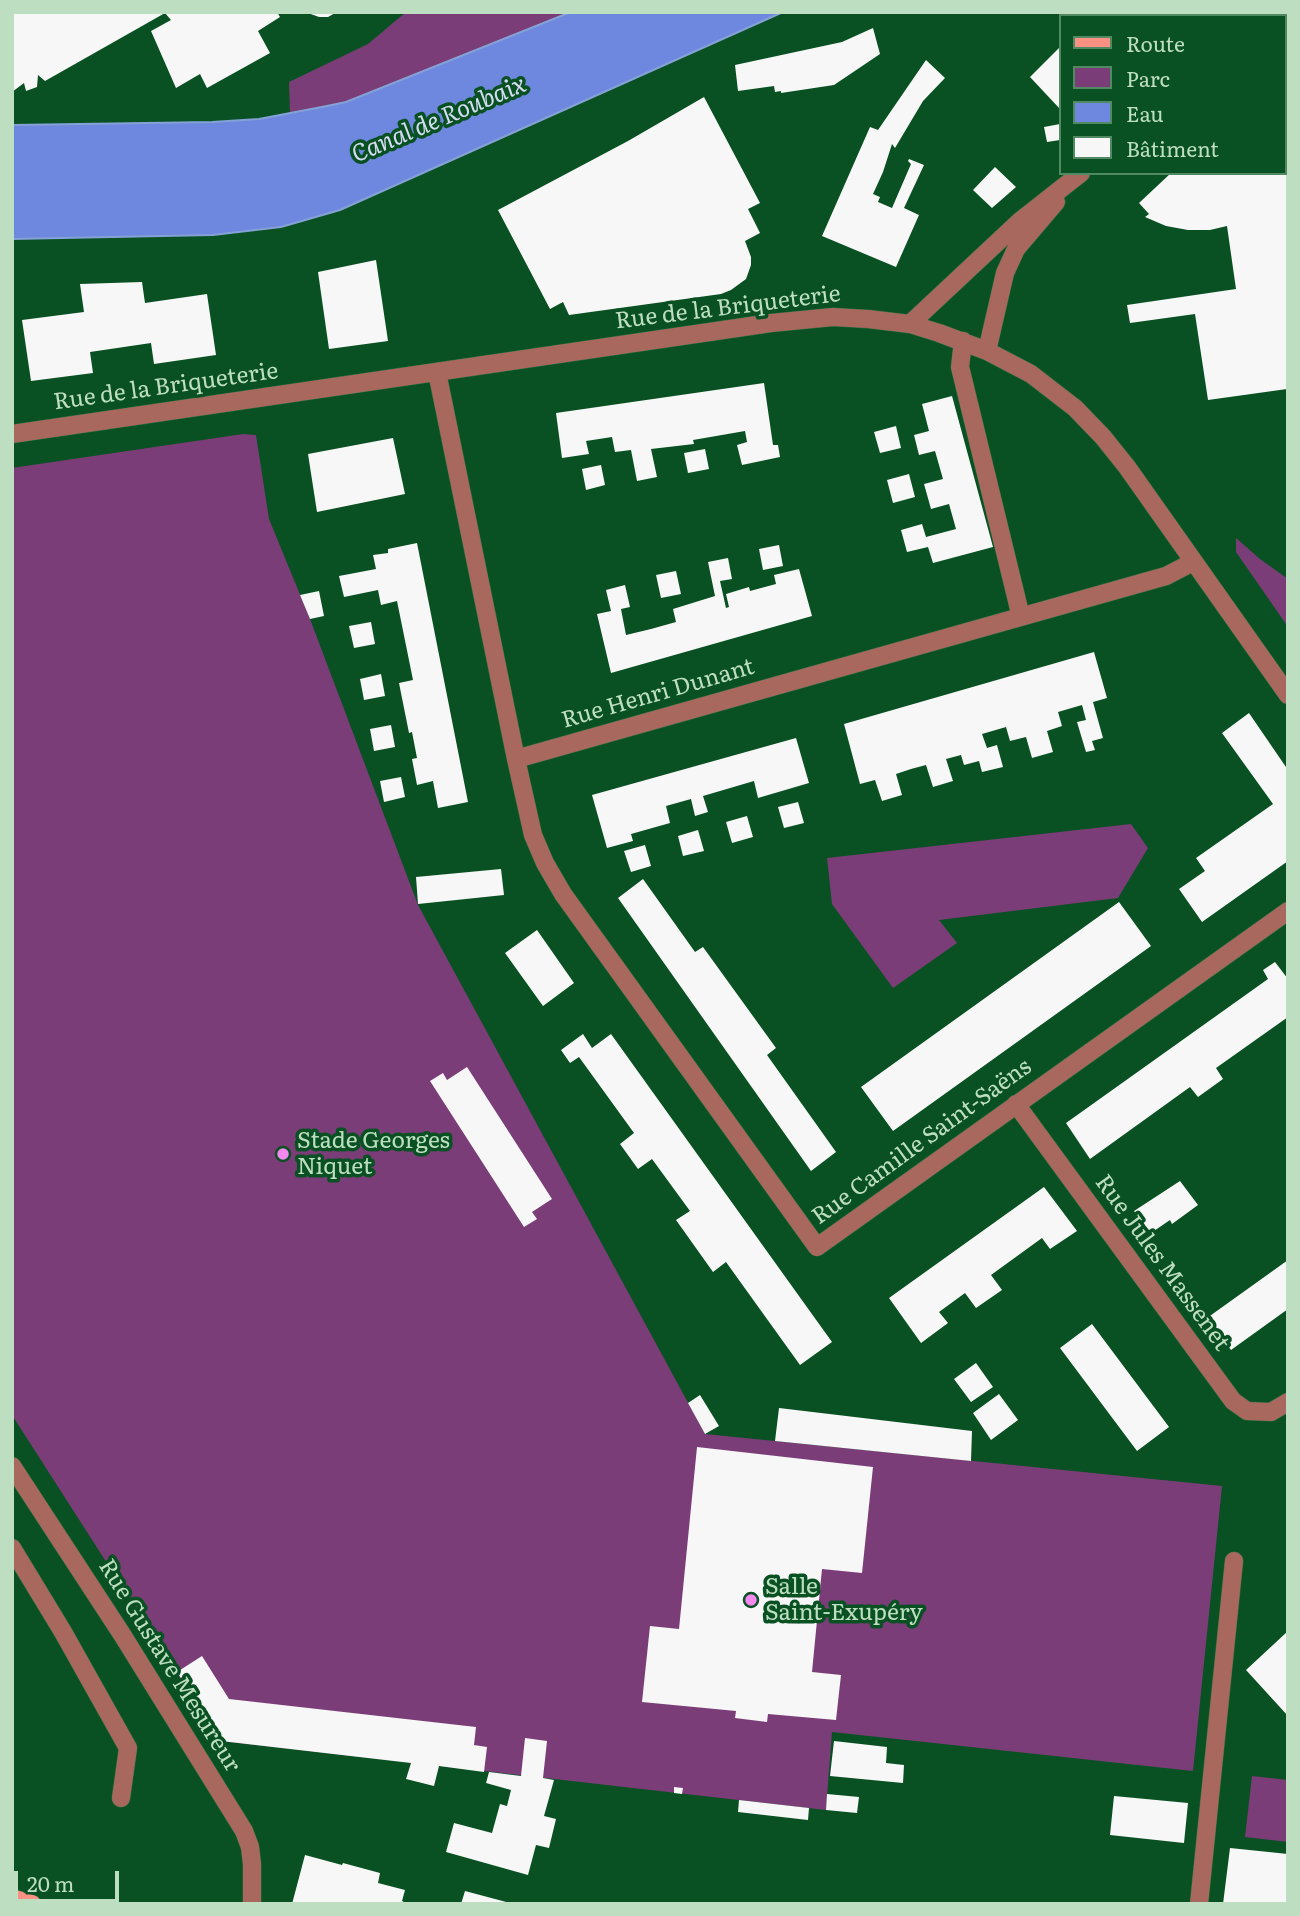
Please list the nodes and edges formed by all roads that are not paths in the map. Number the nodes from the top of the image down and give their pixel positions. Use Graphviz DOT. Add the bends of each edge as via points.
graph roads {
  1 [pos="1076,178"];
  2 [pos="910,324"];
  3 [pos="963,341"];
  4 [pos="987,351"];
  5 [pos="437,372"];
  6 [pos="12,434"];
  7 [pos="1193,562"];
  8 [pos="1021,617"];
  9 [pos="1288,695"];
  10 [pos="516,759"];
  11 [pos="1288,911"];
  12 [pos="1016,1104"];
  13 [pos="1288,1402"];
  14 [pos="12,1466"];
  15 [pos="12,1548"];
  16 [pos="1234,1561"];
  17 [pos="121,1798"];
  18 [pos="12,1898"];
  19 [pos="32,1904"];
  20 [pos="252,1904"];
  21 [pos="1199,1904"];
  1 -- 2 [label="street" via="1020,221"];
  1 -- 4 [label="street" via="1016,249 1005,273"];
  2 -- 3 [label="street, Rue de la Briqueterie"];
  2 -- 5 [label="street, Rue de la Briqueterie" via="833,317 771,323"];
  3 -- 4 [label="street, Rue de la Briqueterie"];
  3 -- 8 [label="street" via="960,368"];
  4 -- 7 [label="street, Rue de la Briqueterie" via="1031,374 1075,408 1127,467"];
  5 -- 6 [label="street, Rue de la Briqueterie"];
  5 -- 10 [label="street"];
  7 -- 8 [label="street, Rue Henri Dunant" via="1166,576"];
  7 -- 9 [label="street, Rue de la Briqueterie"];
  8 -- 10 [label="street, Rue Henri Dunant"];
  10 -- 12 [label="street, Rue Camille Saint-Saëns" via="533,835 563,894 817,1247"];
  11 -- 12 [label="street, Rue Camille Saint-Saëns"];
  12 -- 13 [label="street, Rue Jules Massenet" via="1233,1401 1247,1411 1271,1412"];
  14 -- 20 [label="street, Rue Gustave Mesureur" via="244,1831 252,1864"];
  15 -- 17 [label="street" via="128,1748"];
  16 -- 21 [label="street"];
  18 -- 19 [label="main road"];
}
